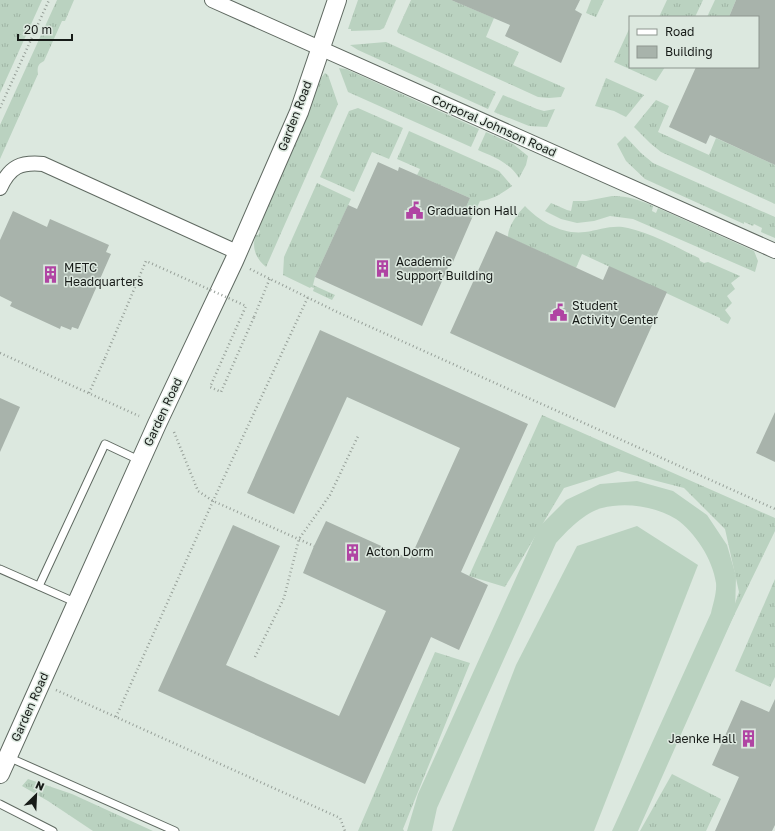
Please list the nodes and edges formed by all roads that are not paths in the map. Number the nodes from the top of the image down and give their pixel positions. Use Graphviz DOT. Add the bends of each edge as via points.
graph roads {
  1 [pos="212,0"];
  2 [pos="337,0"];
  3 [pos="320,48"];
  4 [pos="0,188"];
  5 [pos="775,251"];
  6 [pos="236,256"];
  7 [pos="141,461"];
  8 [pos="0,569"];
  9 [pos="39,586"];
  10 [pos="77,603"];
  11 [pos="8,756"];
  12 [pos="0,774"];
  13 [pos="0,804"];
  14 [pos="53,831"];
  15 [pos="175,831"];
  1 -- 3 [label="street, Corporal Johnson Road"];
  2 -- 3 [label="street, Garden Road"];
  3 -- 5 [label="street, Corporal Johnson Road"];
  3 -- 6 [label="street, Garden Road" via="299,112"];
  4 -- 6 [label="street" via="10,171 19,165 43,164"];
  6 -- 7 [label="street, Garden Road"];
  7 -- 9 [label="lane" via="105,444"];
  7 -- 10 [label="street, Garden Road"];
  8 -- 9 [label="lane"];
  9 -- 10 [label="lane"];
  10 -- 11 [label="street, Garden Road"];
  11 -- 12 [label="street, Garden Road"];
  11 -- 15 [label="lane"];
  13 -- 14 [label="lane"];
}
